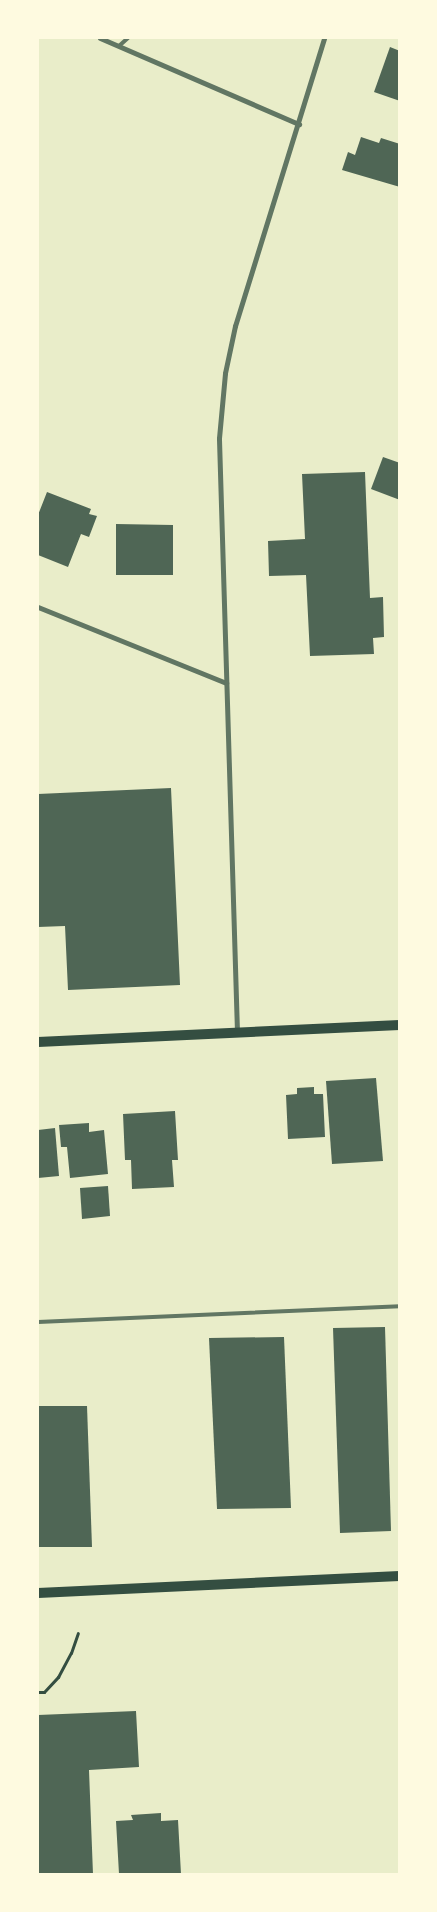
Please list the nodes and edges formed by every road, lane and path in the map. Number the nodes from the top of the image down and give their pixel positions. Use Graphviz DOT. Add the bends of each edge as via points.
graph roads {
  1 [pos="100,38"];
  2 [pos="128,38"];
  3 [pos="324,38"];
  4 [pos="118,46"];
  5 [pos="298,124"];
  6 [pos="38,607"];
  7 [pos="226,683"];
  8 [pos="400,1025"];
  9 [pos="237,1033"];
  10 [pos="38,1042"];
  11 [pos="400,1306"];
  12 [pos="38,1322"];
  13 [pos="400,1576"];
  14 [pos="38,1593"];
  15 [pos="78,1633"];
  16 [pos="38,1692"];
  1 -- 4 [label="street"];
  2 -- 4 [label="lane"];
  3 -- 5 [label="street"];
  4 -- 5 [label="street"];
  5 -- 7 [label="street" via="235,326 225,374 219,438"];
  6 -- 7 [label="street"];
  7 -- 9 [label="street"];
  8 -- 9 [label="main road"];
  9 -- 10 [label="main road"];
  11 -- 12 [label="lane"];
  13 -- 14 [label="main road"];
  15 -- 16 [label="path" via="58,1677 44,1692"];
}
